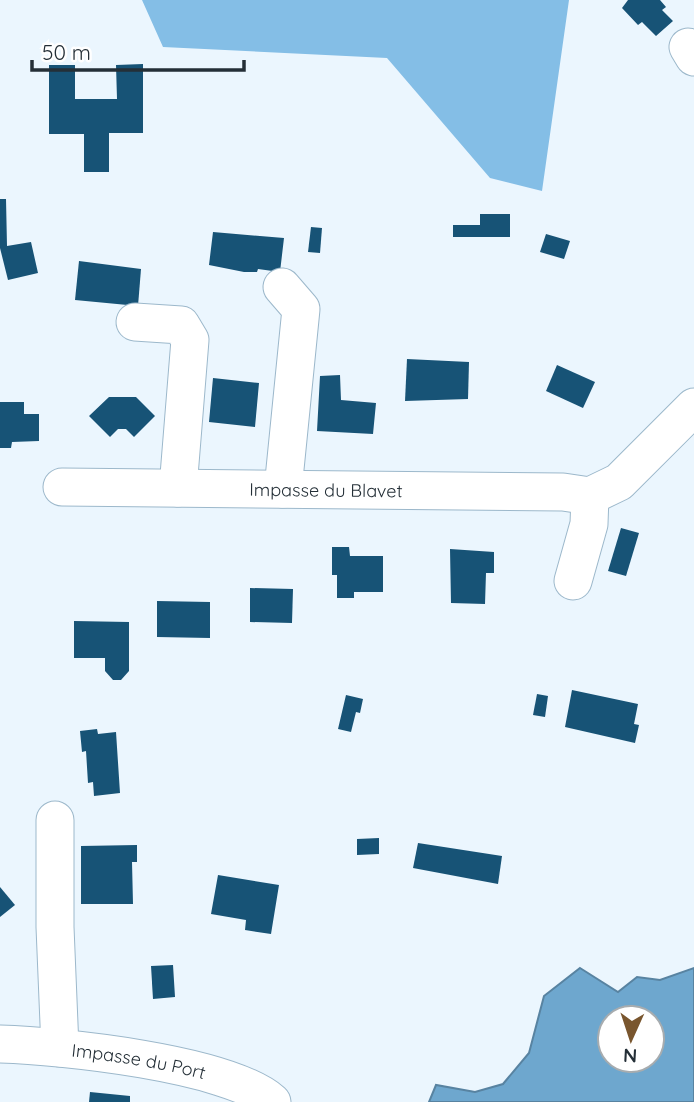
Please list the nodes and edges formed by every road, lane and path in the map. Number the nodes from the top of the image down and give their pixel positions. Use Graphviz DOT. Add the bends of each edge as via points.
graph roads {
  1 [pos="282,287"];
  2 [pos="135,322"];
  3 [pos="694,407"];
  4 [pos="62,487"];
  5 [pos="178,488"];
  6 [pos="283,489"];
  7 [pos="590,496"];
  8 [pos="573,581"];
  9 [pos="55,820"];
  10 [pos="0,1044"];
  11 [pos="61,1048"];
  12 [pos="272,1102"];
  1 -- 6 [label="street" via="301,309"];
  2 -- 5 [label="street" via="181,325 190,340"];
  3 -- 7 [label="street" via="620,482"];
  4 -- 5 [label="street, Impasse du Blavet"];
  5 -- 6 [label="street, Impasse du Blavet"];
  6 -- 7 [label="street, Impasse du Blavet"];
  7 -- 8 [label="street" via="589,524"];
  9 -- 11 [label="street"];
  10 -- 11 [label="street, Impasse du Port"];
  11 -- 12 [label="street, Impasse du Port" via="223,1077"];
}
